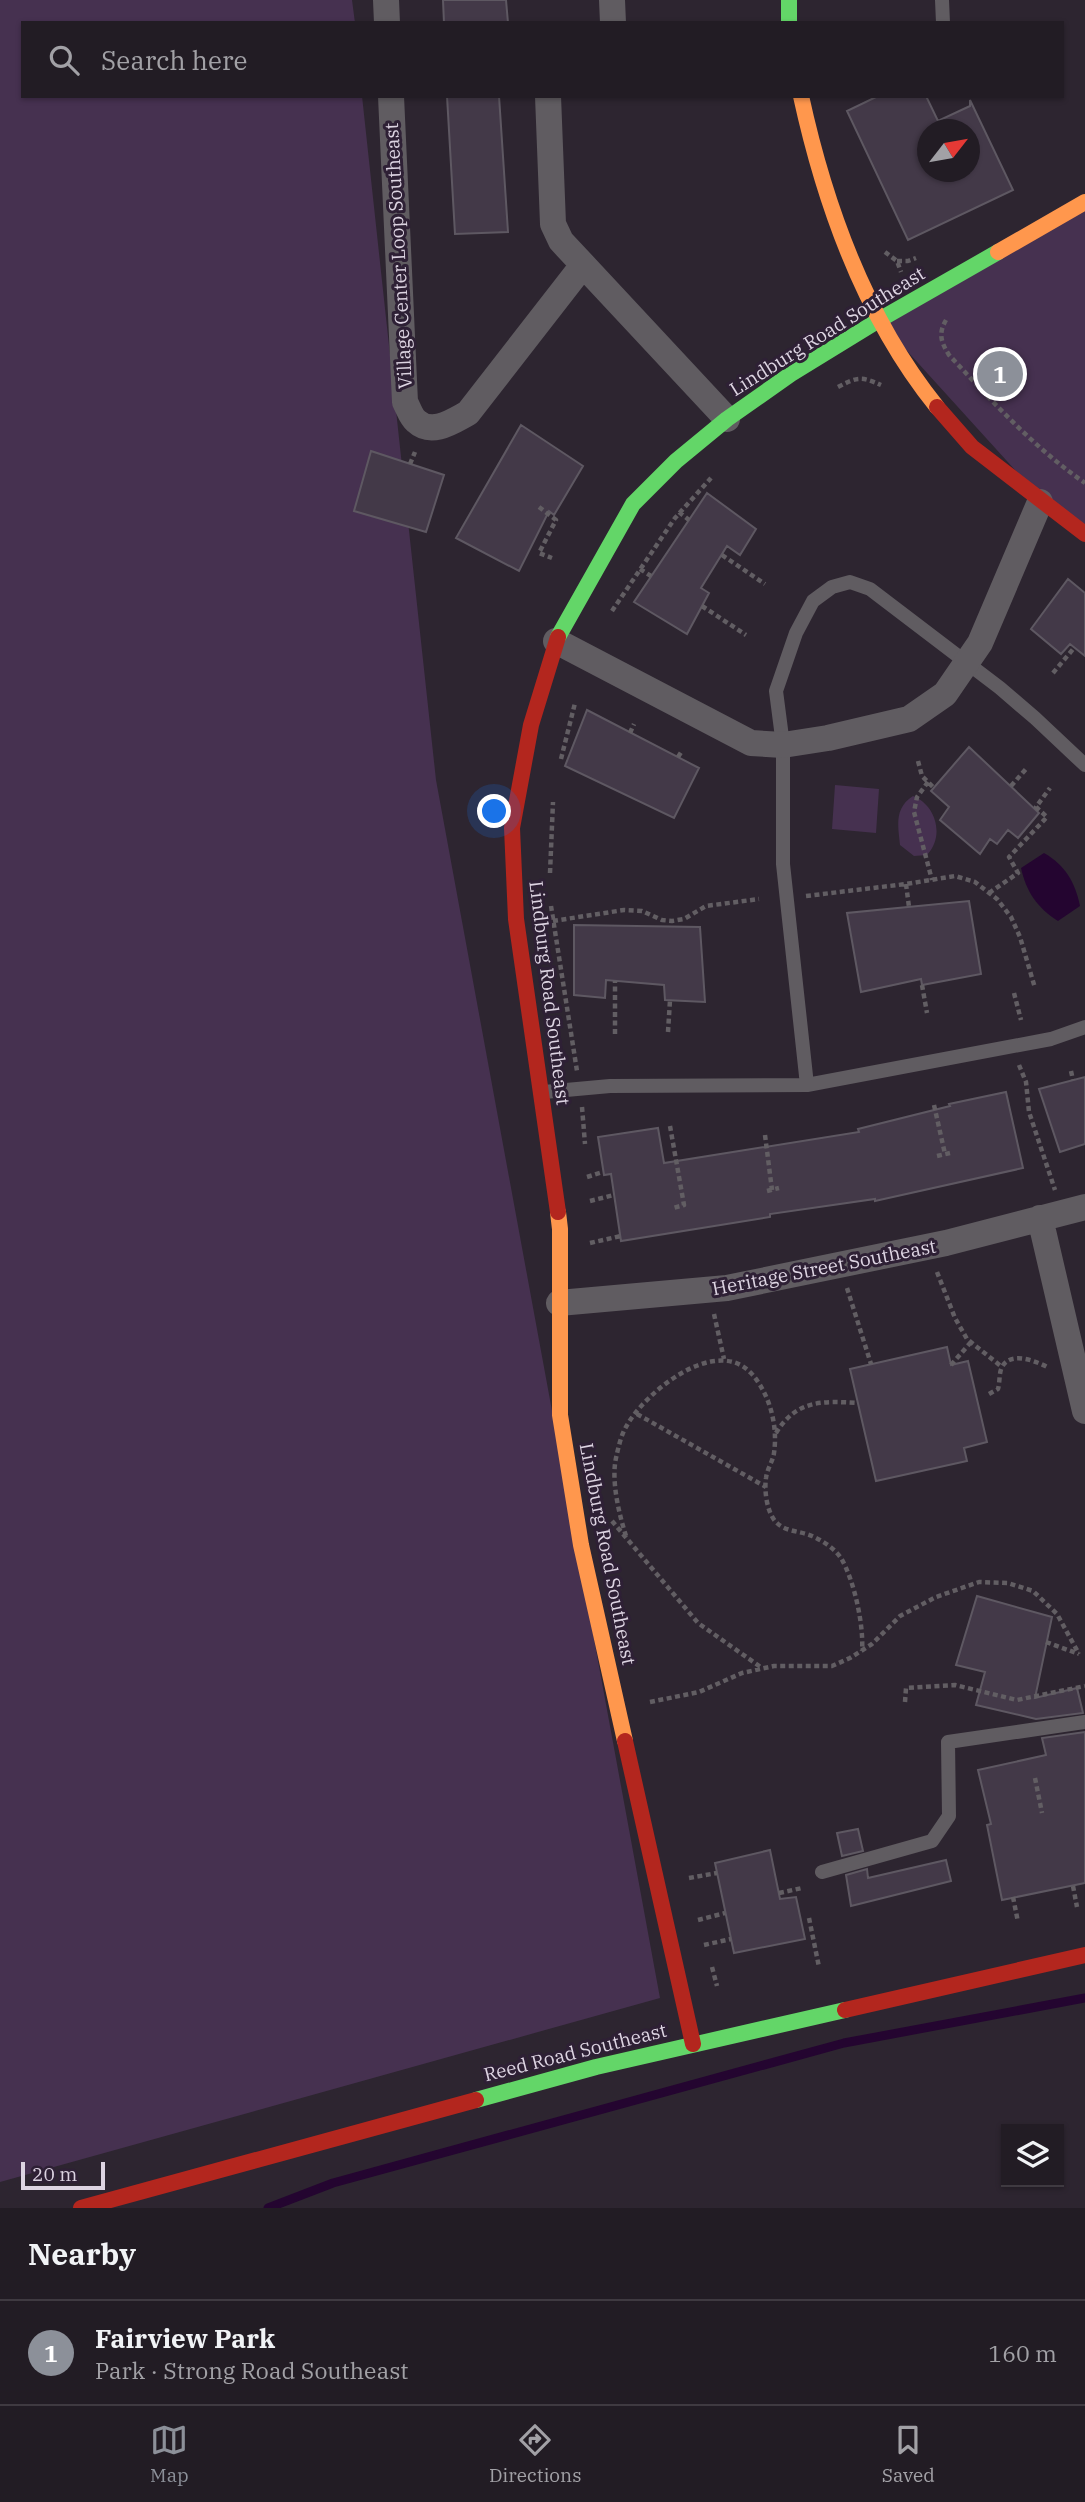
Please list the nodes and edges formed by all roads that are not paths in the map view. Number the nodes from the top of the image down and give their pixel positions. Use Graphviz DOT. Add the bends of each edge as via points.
graph roads {
  1 [pos="386,0"];
  2 [pos="612,0"];
  3 [pos="789,0"];
  4 [pos="942,0"];
  5 [pos="387,21"];
  6 [pos="613,21"];
  7 [pos="789,21"];
  8 [pos="943,21"];
  9 [pos="391,98"];
  10 [pos="548,98"];
  11 [pos="802,98"];
  12 [pos="1085,202"];
  13 [pos="583,265"];
  14 [pos="879,320"];
  15 [pos="727,419"];
  16 [pos="1040,502"];
  17 [pos="1085,534"];
  18 [pos="556,641"];
  19 [pos="967,662"];
  20 [pos="783,745"];
  21 [pos="1085,765"];
  22 [pos="1085,1027"];
  23 [pos="807,1085"];
  24 [pos="541,1092"];
  25 [pos="1085,1207"];
  26 [pos="1048,1208"];
  27 [pos="559,1303"];
  28 [pos="1083,1401"];
  29 [pos="1085,1722"];
  30 [pos="822,1872"];
  31 [pos="1085,1955"];
  32 [pos="693,2044"];
  33 [pos="81,2208"];
  1 -- 5 [label="street"];
  2 -- 6 [label="street"];
  3 -- 7 [label="street"];
  4 -- 8 [label="lane"];
  9 -- 13 [label="street, Village Center Loop Southeast" via="405,402 416,422 429,428 467,413"];
  10 -- 13 [label="street" via="553,224 561,241"];
  11 -- 14 [label="street" via="821,175"];
  12 -- 14 [label="street, Lindburg Road Southeast"];
  13 -- 15 [label="street"];
  14 -- 15 [label="street, Lindburg Road Southeast"];
  14 -- 16 [label="street" via="965,441"];
  15 -- 18 [label="street, Lindburg Road Southeast" via="634,504"];
  16 -- 17 [label="street"];
  16 -- 19 [label="street" via="980,643"];
  18 -- 20 [label="street" via="751,743"];
  18 -- 24 [label="street, Lindburg Road Southeast" via="531,725 512,828 516,919"];
  19 -- 20 [label="street" via="945,694 909,719"];
  19 -- 20 [label="lane" via="870,589 850,582 832,587 813,601 776,691"];
  19 -- 21 [label="lane"];
  20 -- 23 [label="lane" via="783,864"];
  22 -- 23 [label="lane" via="1051,1039"];
  23 -- 24 [label="lane" via="610,1086"];
  24 -- 27 [label="street, Lindburg Road Southeast" via="560,1229"];
  25 -- 26 [label="street, Heritage Street Southeast"];
  26 -- 27 [label="street, Heritage Street Southeast" via="928,1247 839,1265 709,1290"];
  26 -- 28 [label="street"];
  27 -- 32 [label="street, Lindburg Road Southeast" via="560,1415 581,1545"];
  29 -- 30 [label="lane" via="948,1742 949,1816 932,1841"];
  31 -- 32 [label="street, Reed Road Southeast"];
  32 -- 33 [label="street, Reed Road Southeast"];
}
